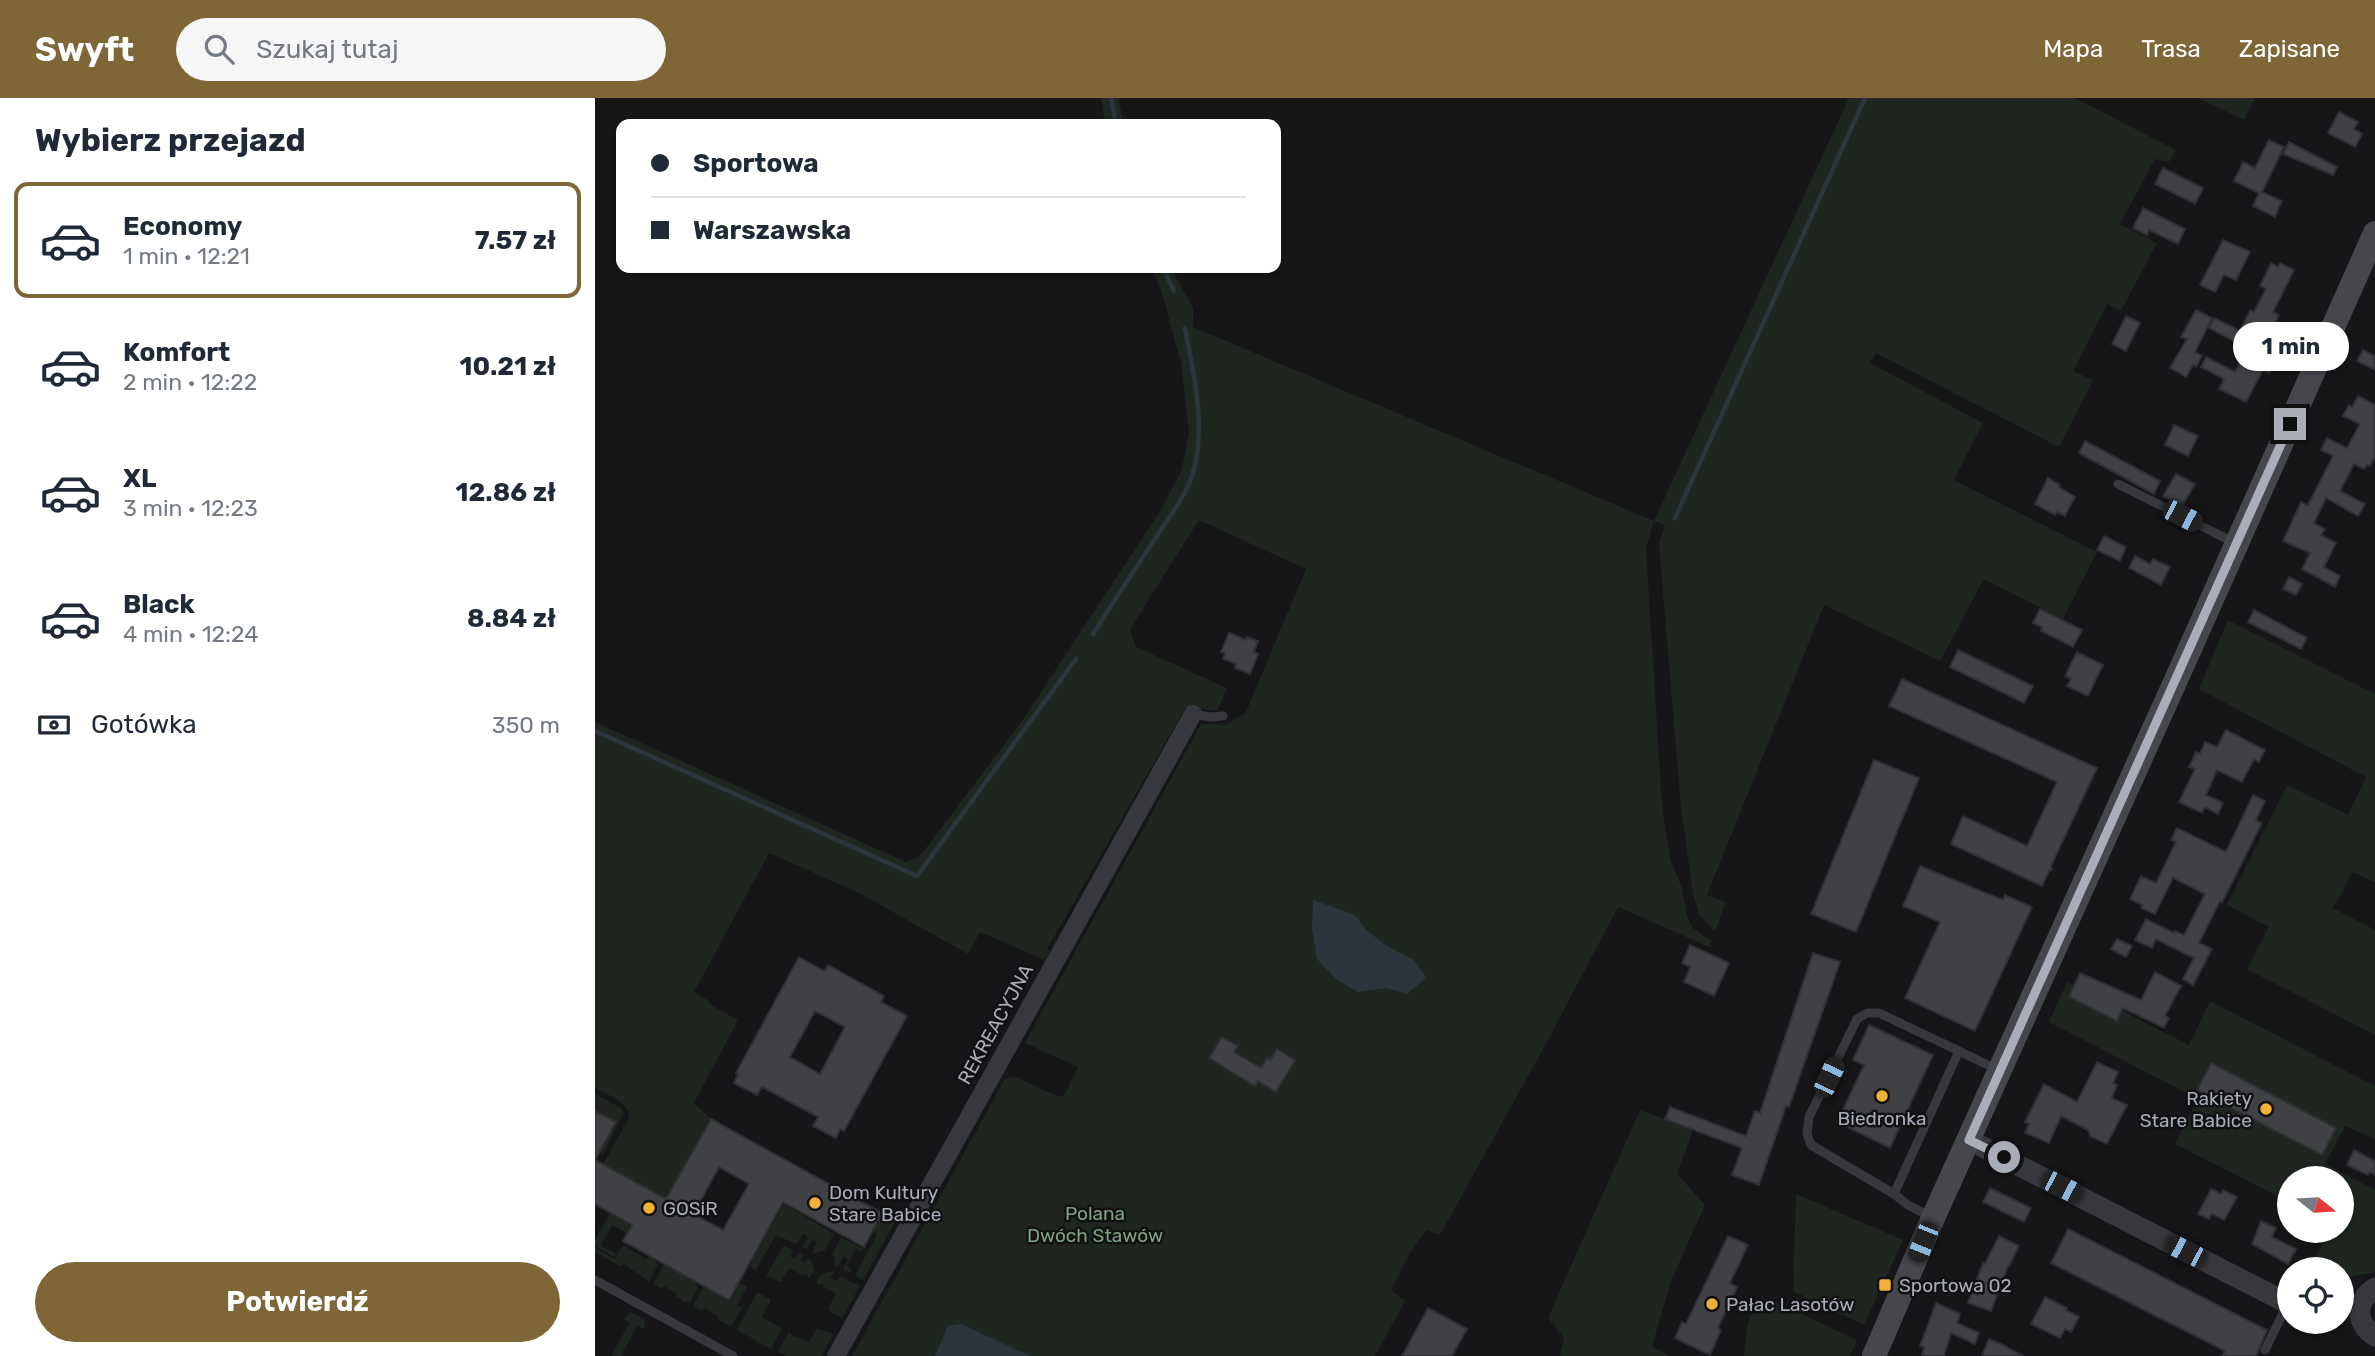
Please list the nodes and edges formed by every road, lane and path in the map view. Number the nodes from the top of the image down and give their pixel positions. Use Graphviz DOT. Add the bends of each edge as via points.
graph roads {
  1 [pos="2375,233"];
  2 [pos="2118,484"];
  3 [pos="2237,544"];
  4 [pos="1193,714"];
  5 [pos="1223,716"];
  6 [pos="1959,1051"];
  7 [pos="1999,1071"];
  8 [pos="1969,1140"];
  9 [pos="1894,1194"];
  10 [pos="1933,1218"];
  11 [pos="595,1280"];
  12 [pos="2375,1288"];
  13 [pos="2277,1297"];
  14 [pos="2354,1310"];
  15 [pos="2354,1317"];
  16 [pos="2277,1325"];
  17 [pos="2375,1336"];
  18 [pos="2265,1350"];
  19 [pos="733,1356"];
  20 [pos="836,1356"];
  21 [pos="1874,1356"];
  1 -- 3 [label="main road"];
  2 -- 3 [label="lane"];
  3 -- 7 [label="main road"];
  4 -- 5 [label="lane"];
  4 -- 20 [label="street, REKREACYJNA"];
  6 -- 7 [label="lane"];
  6 -- 9 [label="lane"];
  6 -- 9 [label="lane" via="1879,1013 1867,1013 1857,1019 1809,1117 1811,1145"];
  7 -- 8 [label="main road"];
  8 -- 10 [label="main road"];
  8 -- 13 [label="street"];
  9 -- 10 [label="lane"];
  10 -- 21 [label="main road"];
  11 -- 19 [label="lane"];
  12 -- 14 [label="street"];
  15 -- 17 [label="street"];
  16 -- 18 [label="lane"];
}
